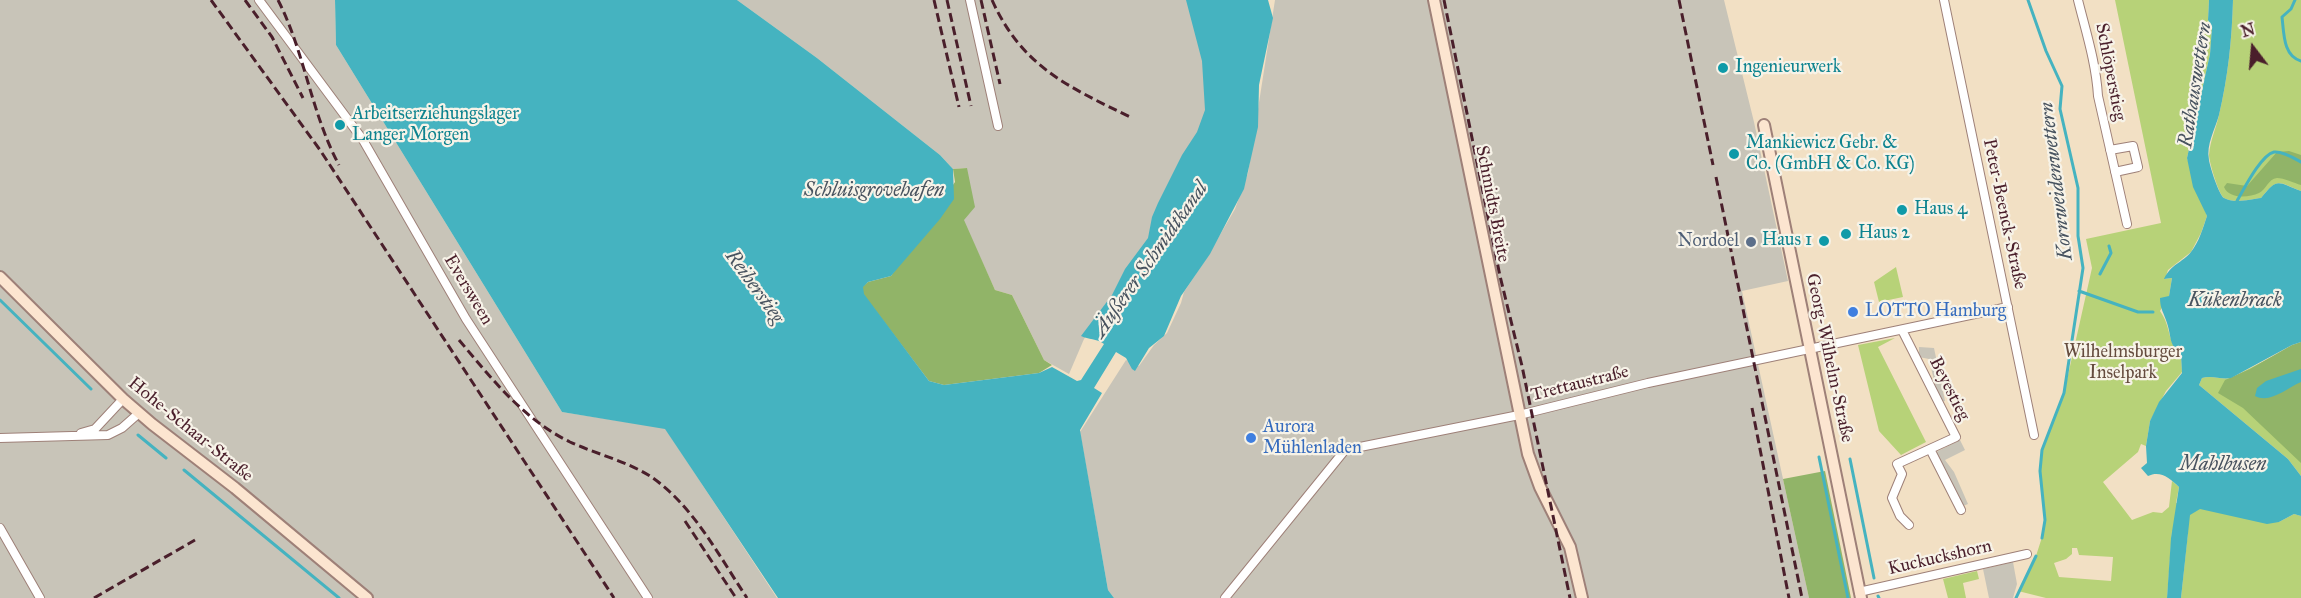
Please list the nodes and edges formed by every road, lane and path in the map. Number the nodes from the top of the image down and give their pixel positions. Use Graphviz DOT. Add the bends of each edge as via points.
graph roads {
  1 [pos="259,0"];
  2 [pos="970,0"];
  3 [pos="1434,0"];
  4 [pos="1944,0"];
  5 [pos="2078,0"];
  6 [pos="1764,125"];
  7 [pos="998,126"];
  8 [pos="2110,150"];
  9 [pos="2115,172"];
  10 [pos="2127,224"];
  11 [pos="0,277"];
  12 [pos="2008,307"];
  13 [pos="1902,330"];
  14 [pos="1810,349"];
  15 [pos="123,399"];
  16 [pos="139,413"];
  17 [pos="1519,415"];
  18 [pos="2034,435"];
  19 [pos="0,438"];
  20 [pos="53,438"];
  21 [pos="1930,449"];
  22 [pos="1961,510"];
  23 [pos="1909,525"];
  24 [pos="0,528"];
  25 [pos="2028,554"];
  26 [pos="1860,595"];
  27 [pos="40,598"];
  28 [pos="368,598"];
  29 [pos="648,598"];
  30 [pos="1225,598"];
  31 [pos="1582,598"];
  1 -- 29 [label="street, Eversween" via="363,140 466,319"];
  2 -- 7 [label="street"];
  3 -- 17 [label="main road, Schmidts Breite"];
  4 -- 12 [label="street, Peter-Beenck-Straße"];
  5 -- 8 [label="street, Schlöperstieg"];
  6 -- 14 [label="main road, Georg-Wilhelm-Straße"];
  8 -- 9 [label="street, Schlöperstieg"];
  8 -- 9 [label="street" via="2133,146 2138,167"];
  9 -- 10 [label="street, Schlöperstieg"];
  11 -- 15 [label="main road, Hohe-Schaar-Straße"];
  12 -- 13 [label="street, Trettaustraße"];
  12 -- 18 [label="street, Peter-Beenck-Straße"];
  13 -- 14 [label="street, Trettaustraße"];
  13 -- 21 [label="street, Beyestieg" via="1956,437"];
  14 -- 17 [label="street, Trettaustraße"];
  14 -- 26 [label="main road, Georg-Wilhelm-Straße"];
  15 -- 16 [label="main road, Hohe-Schaar-Straße"];
  15 -- 20 [label="street" via="95,429"];
  16 -- 20 [label="street" via="128,425 108,435"];
  16 -- 28 [label="main road, Hohe-Schaar-Straße"];
  17 -- 30 [label="street, Trettaustraße" via="1345,450"];
  17 -- 31 [label="main road, Schmidts Breite" via="1540,487 1570,547"];
  19 -- 20 [label="street"];
  21 -- 22 [label="street"];
  21 -- 23 [label="street, Beyestieg" via="1897,464 1902,474 1893,498 1900,516"];
  24 -- 27 [label="street"];
  25 -- 26 [label="street, Kuckuckshorn"];
}
